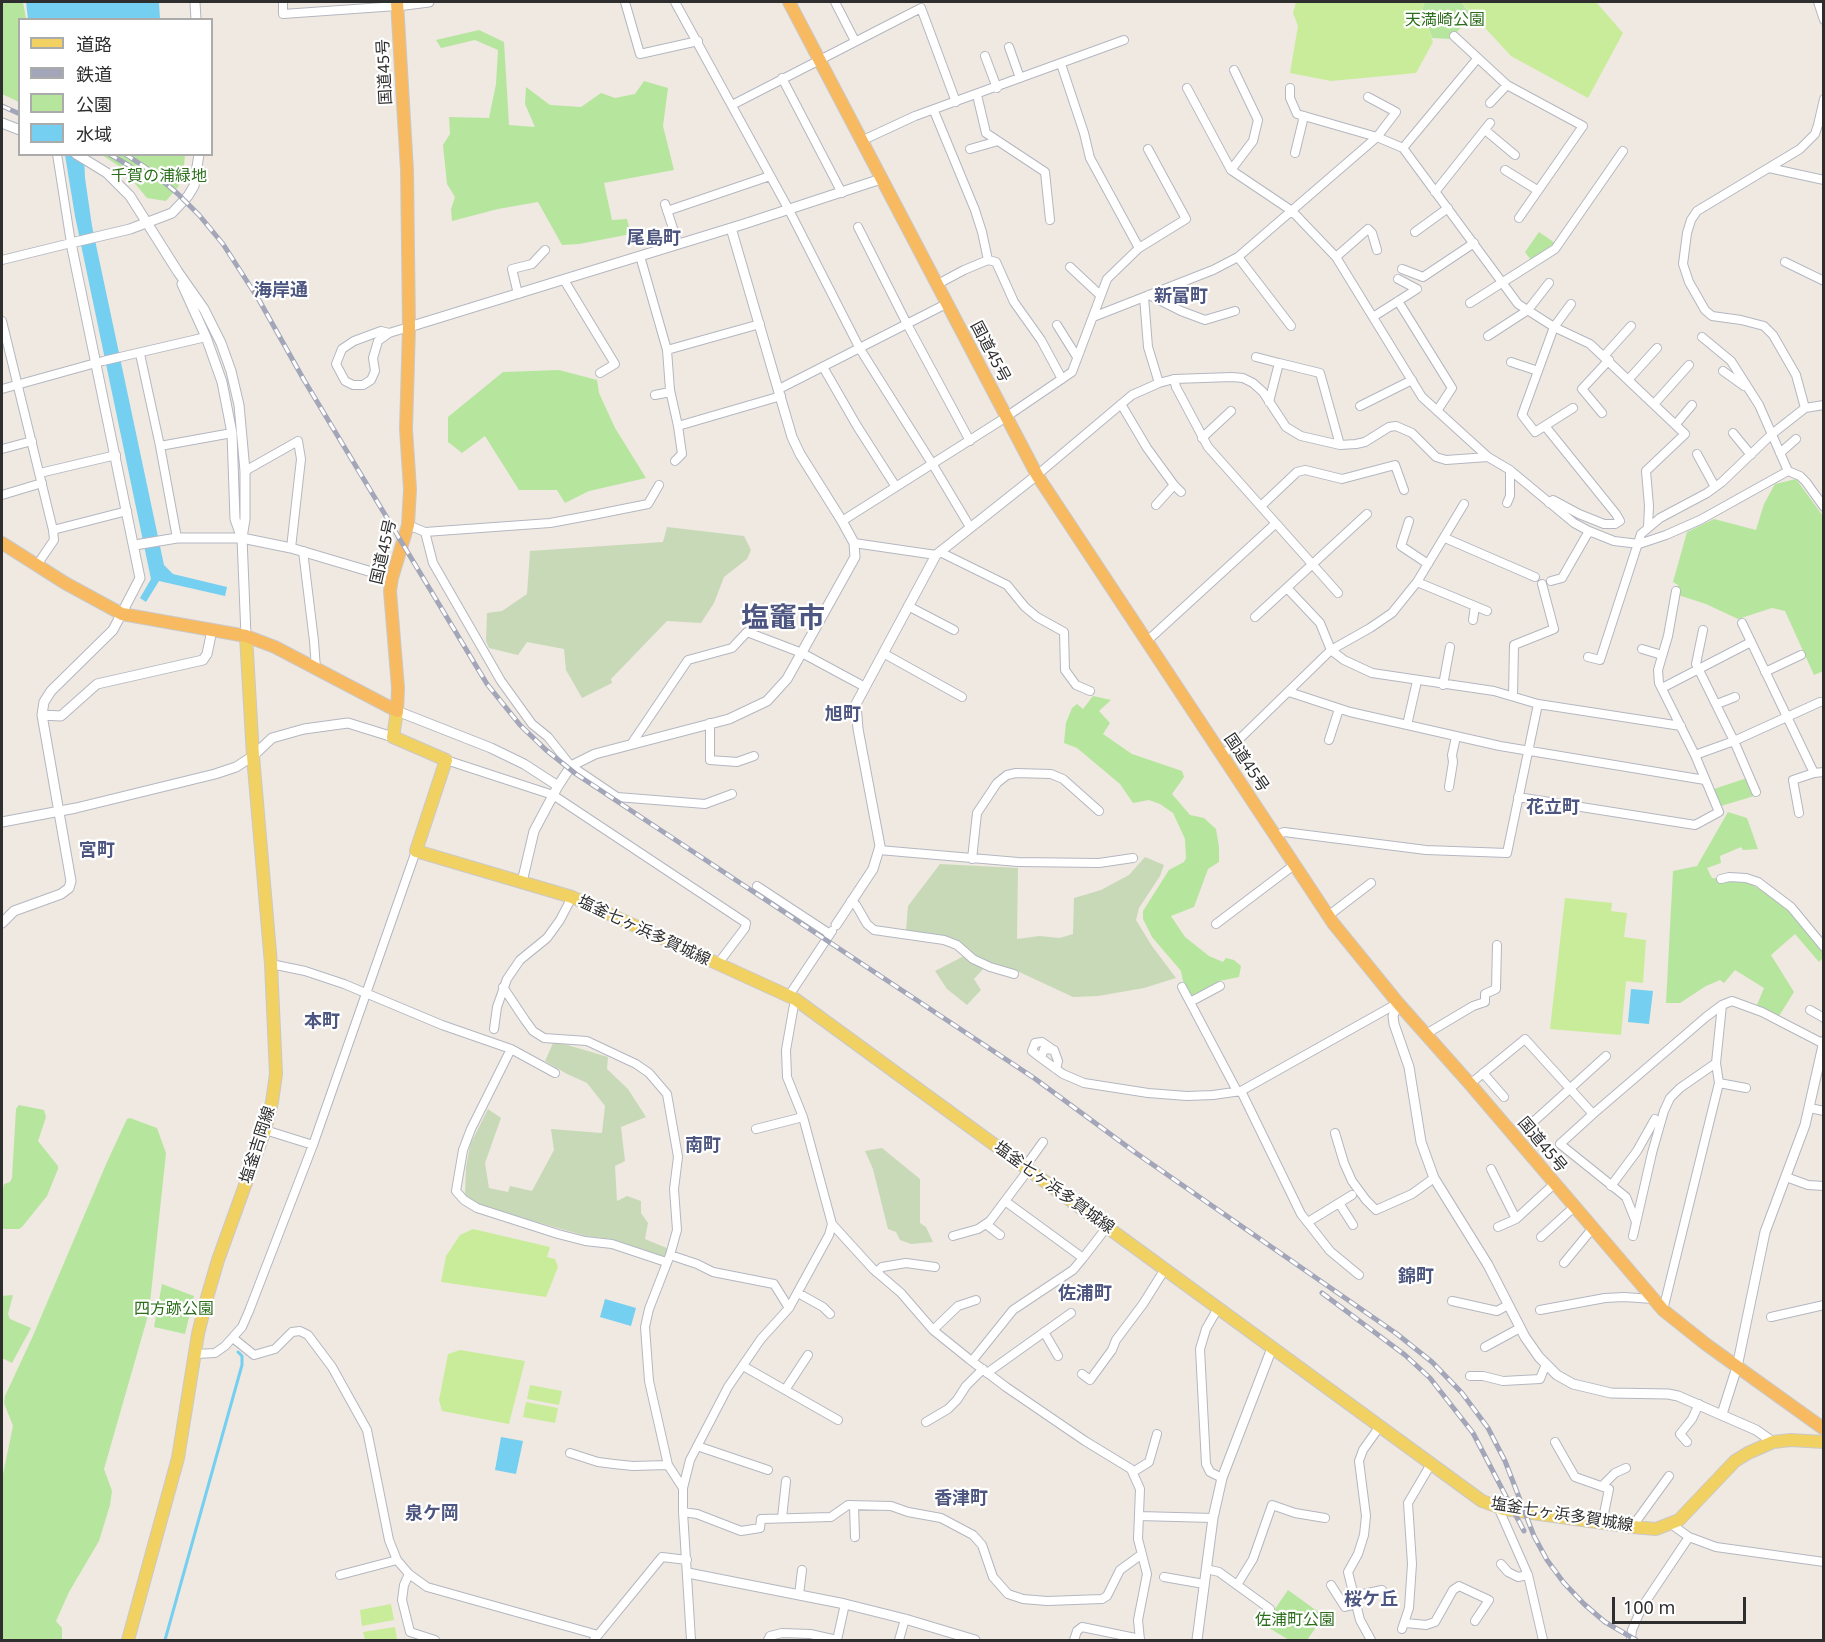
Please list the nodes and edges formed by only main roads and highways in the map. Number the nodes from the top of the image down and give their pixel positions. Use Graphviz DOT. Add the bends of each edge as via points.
graph roads {
  1 [pos="789,2"];
  2 [pos="397,4"];
  3 [pos="2,543"];
  4 [pos="246,636"];
  5 [pos="397,711"];
  6 [pos="1824,1429"];
  7 [pos="1824,1442"];
  8 [pos="128,1641"];
  1 -- 6 [label="highway, 国道45号" via="1037,475 1328,916 1398,1003 1663,1310"];
  2 -- 5 [label="highway, 国道45号" via="407,170 406,429 410,489 408,525 390,591"];
  3 -- 4 [label="highway" via="123,614"];
  4 -- 5 [label="highway" via="275,647"];
  4 -- 8 [label="main road, 塩釜吉岡線" via="276,1074 265,1130 206,1301 178,1458"];
  5 -- 7 [label="main road, 塩釜七ヶ浜多賀城線" via="393,736 446,760 416,851 572,897 792,1002 1027,1168 1482,1501 1498,1507 1656,1529 1679,1520 1735,1461 1748,1453 1773,1442"];
}
